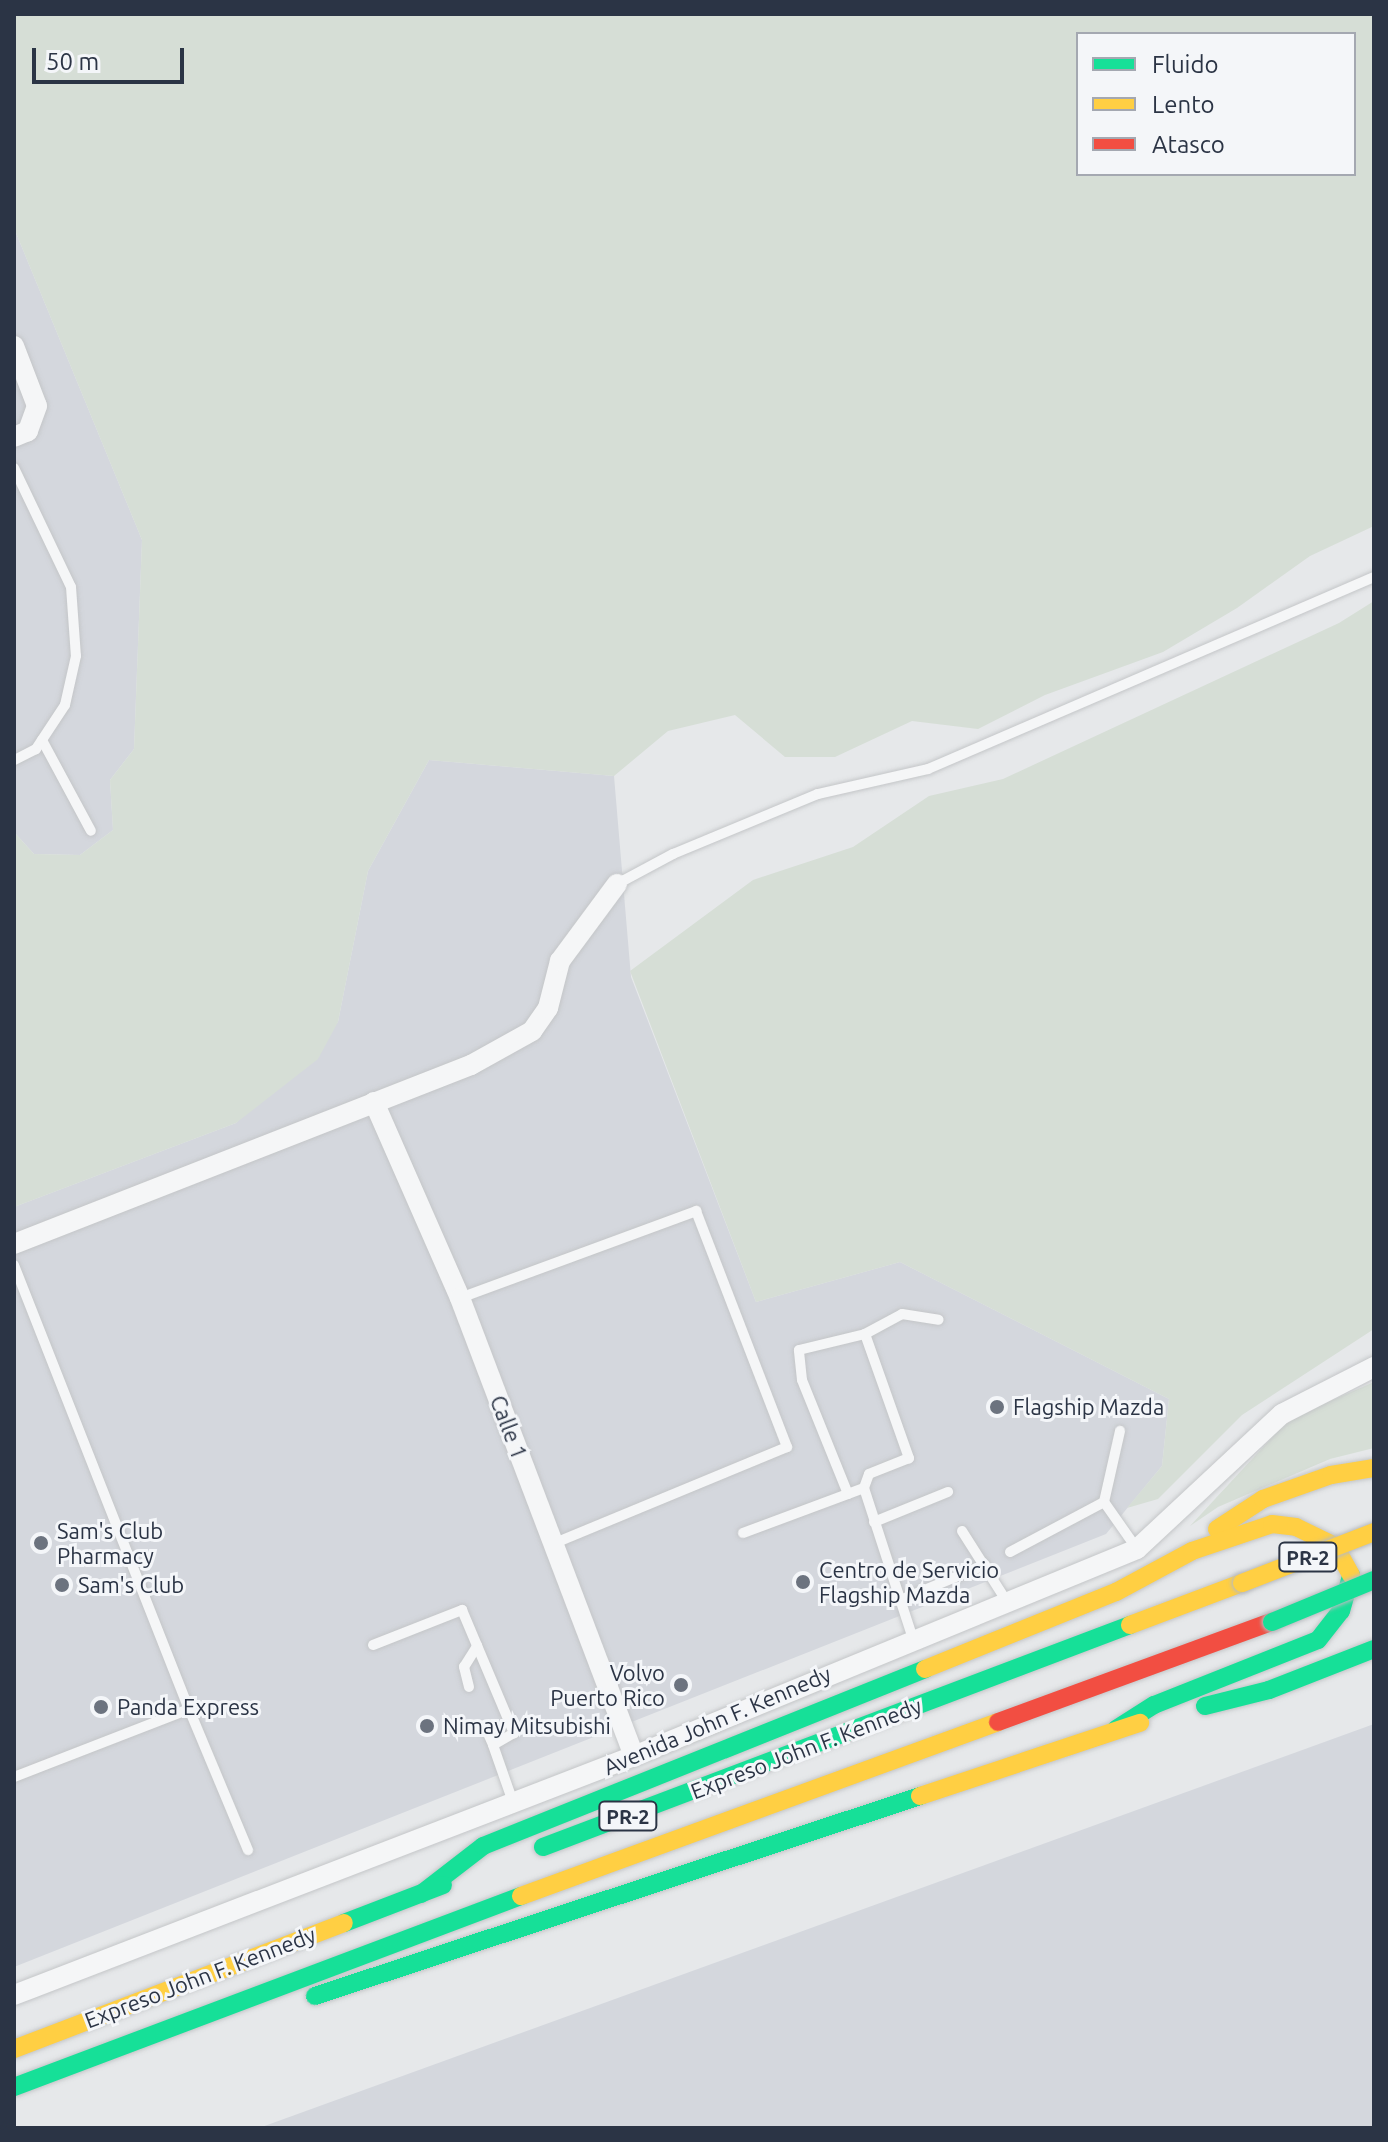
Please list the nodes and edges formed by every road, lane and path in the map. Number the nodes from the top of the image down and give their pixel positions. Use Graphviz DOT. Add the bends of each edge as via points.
graph roads {
  1 [pos="14,346"];
  2 [pos="14,437"];
  3 [pos="14,468"];
  4 [pos="1374,577"];
  5 [pos="42,740"];
  6 [pos="14,760"];
  7 [pos="91,831"];
  8 [pos="617,884"];
  9 [pos="374,1102"];
  10 [pos="14,1244"];
  11 [pos="14,1265"];
  12 [pos="460,1298"];
  13 [pos="939,1320"];
  14 [pos="865,1334"];
  15 [pos="1374,1367"];
  16 [pos="1120,1431"];
  17 [pos="1374,1468"];
  18 [pos="864,1488"];
  19 [pos="948,1492"];
  20 [pos="848,1494"];
  21 [pos="1104,1502"];
  22 [pos="874,1522"];
  23 [pos="962,1531"];
  24 [pos="1374,1532"];
  25 [pos="743,1533"];
  26 [pos="553,1544"];
  27 [pos="1137,1549"];
  28 [pos="1192,1551"];
  29 [pos="1010,1552"];
  30 [pos="985,1565"];
  31 [pos="1374,1580"];
  32 [pos="900,1600"];
  33 [pos="1007,1602"];
  34 [pos="913,1639"];
  35 [pos="373,1645"];
  36 [pos="477,1646"];
  37 [pos="1374,1649"];
  38 [pos="469,1687"];
  39 [pos="189,1709"];
  40 [pos="486,1729"];
  41 [pos="1116,1729"];
  42 [pos="493,1745"];
  43 [pos="634,1756"];
  44 [pos="14,1777"];
  45 [pos="513,1802"];
  46 [pos="248,1850"];
  47 [pos="524,1855"];
  48 [pos="480,1871"];
  49 [pos="421,1894"];
  50 [pos="14,1995"];
  51 [pos="247,1996"];
  52 [pos="14,2049"];
  53 [pos="14,2087"];
  1 -- 2 [label="street" via="37,406 28,431"];
  3 -- 5 [label="lane" via="71,587 76,656 65,705"];
  4 -- 8 [label="lane" via="928,769 818,794 673,854"];
  5 -- 6 [label="lane"];
  5 -- 7 [label="lane"];
  8 -- 9 [label="street" via="560,961 548,1008 532,1031 471,1065"];
  9 -- 10 [label="street"];
  9 -- 12 [label="street, Calle 1"];
  11 -- 39 [label="lane"];
  12 -- 26 [label="street, Calle 1"];
  12 -- 26 [label="lane" via="696,1211 787,1447"];
  13 -- 14 [label="lane" via="902,1314"];
  14 -- 18 [label="lane" via="909,1458 869,1474"];
  14 -- 20 [label="lane" via="799,1350 802,1380"];
  15 -- 27 [label="street, Avenida John F. Kennedy" via="1282,1414"];
  16 -- 21 [label="lane"];
  17 -- 28 [label="highway" via="1331,1475 1263,1499 1228,1519"];
  18 -- 20 [label="lane"];
  18 -- 22 [label="lane"];
  19 -- 22 [label="lane"];
  20 -- 25 [label="lane"];
  21 -- 27 [label="lane"];
  21 -- 29 [label="lane"];
  22 -- 32 [label="lane"];
  23 -- 30 [label="lane"];
  24 -- 47 [label="highway, Expreso John F. Kennedy / PR-2, bridge"];
  26 -- 43 [label="street, Calle 1"];
  27 -- 33 [label="street, Avenida John F. Kennedy"];
  28 -- 41 [label="highway" via="1272,1524 1319,1536 1335,1546 1351,1575 1341,1611 1318,1640 1154,1705"];
  28 -- 49 [label="highway" via="1116,1592 483,1846"];
  30 -- 32 [label="lane"];
  30 -- 33 [label="lane"];
  31 -- 51 [label="highway, Expreso John F. Kennedy / PR-2, bridge" via="1272,1622"];
  32 -- 34 [label="lane"];
  33 -- 34 [label="street, Avenida John F. Kennedy"];
  34 -- 43 [label="street, Avenida John F. Kennedy"];
  35 -- 36 [label="lane" via="462,1610"];
  36 -- 38 [label="lane" via="464,1667"];
  36 -- 42 [label="lane" via="514,1733"];
  37 -- 41 [label="highway" via="1269,1690"];
  39 -- 44 [label="lane"];
  39 -- 46 [label="lane"];
  40 -- 42 [label="lane"];
  41 -- 51 [label="highway" via="300,2000"];
  42 -- 45 [label="lane"];
  43 -- 45 [label="street, Avenida John F. Kennedy"];
  45 -- 50 [label="street, Avenida John F. Kennedy"];
  48 -- 49 [label="highway, Expreso John F. Kennedy"];
  49 -- 52 [label="highway, Expreso John F. Kennedy"];
  51 -- 53 [label="highway, Expreso John F. Kennedy / PR-2"];
}
